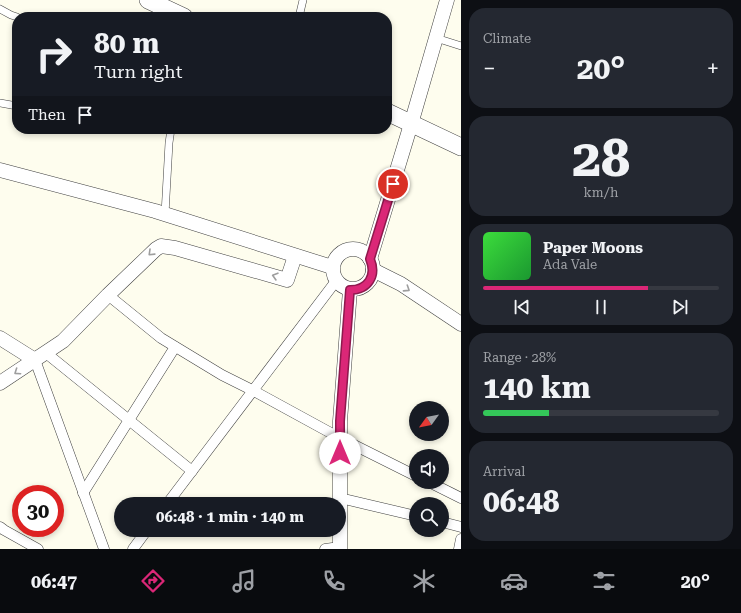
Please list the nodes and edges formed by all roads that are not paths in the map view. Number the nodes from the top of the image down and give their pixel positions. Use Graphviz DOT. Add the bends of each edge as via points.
graph roads {
  1 [pos="148,0"];
  2 [pos="304,0"];
  3 [pos="447,0"];
  4 [pos="0,9"];
  5 [pos="174,11"];
  6 [pos="300,12"];
  7 [pos="12,15"];
  8 [pos="436,38"];
  9 [pos="461,46"];
  10 [pos="0,103"];
  11 [pos="12,105"];
  12 [pos="392,114"];
  13 [pos="411,124"];
  14 [pos="170,134"];
  15 [pos="461,147"];
  16 [pos="0,170"];
  17 [pos="165,214"];
  18 [pos="295,256"];
  19 [pos="372,264"];
  20 [pos="334,274"];
  21 [pos="350,290"];
  22 [pos="108,295"];
  23 [pos="461,324"];
  24 [pos="0,338"];
  25 [pos="175,347"];
  26 [pos="40,357"];
  27 [pos="0,383"];
  28 [pos="252,390"];
  29 [pos="129,420"];
  30 [pos="340,438"];
  31 [pos="192,471"];
  32 [pos="409,472"];
  33 [pos="443,489"];
  34 [pos="83,493"];
  35 [pos="172,497"];
  36 [pos="340,497"];
  37 [pos="461,498"];
  38 [pos="346,499"];
  39 [pos="409,514"];
  40 [pos="449,524"];
  41 [pos="0,527"];
  42 [pos="461,527"];
  43 [pos="142,537"];
  44 [pos="340,537"];
  45 [pos="461,539"];
  46 [pos="340,548"];
  47 [pos="38,549"];
  48 [pos="104,549"];
  49 [pos="133,549"];
  50 [pos="325,549"];
  51 [pos="459,549"];
  1 -- 5 [label="street"];
  2 -- 6 [label="lane"];
  3 -- 8 [label="street"];
  4 -- 7 [label="lane"];
  8 -- 9 [label="lane"];
  8 -- 13 [label="street"];
  10 -- 11 [label="lane"];
  12 -- 13 [label="street"];
  13 -- 15 [label="street"];
  13 -- 19 [label="street"];
  14 -- 17 [label="lane"];
  16 -- 17 [label="street"];
  17 -- 18 [label="street"];
  18 -- 20 [label="street"];
  18 -- 22 [label="street, one-way" via="287,280 161,246"];
  19 -- 20 [label="street" via="361,250 348,249 334,261"];
  19 -- 21 [label="street" via="372,276 366,285"];
  19 -- 23 [label="street, one-way"];
  20 -- 21 [label="street" via="340,285"];
  20 -- 28 [label="street"];
  21 -- 30 [label="street"];
  22 -- 25 [label="street" via="160,338"];
  22 -- 26 [label="street" via="64,341"];
  24 -- 26 [label="street"];
  25 -- 28 [label="street"];
  25 -- 29 [label="street"];
  26 -- 27 [label="street, one-way"];
  26 -- 29 [label="street"];
  26 -- 34 [label="street"];
  28 -- 30 [label="street"];
  28 -- 31 [label="street"];
  29 -- 31 [label="street"];
  29 -- 34 [label="street"];
  30 -- 32 [label="street"];
  30 -- 36 [label="street"];
  31 -- 35 [label="street"];
  33 -- 37 [label="street"];
  34 -- 48 [label="street"];
  38 -- 39 [label="street"];
  40 -- 42 [label="street"];
  41 -- 47 [label="street"];
  43 -- 49 [label="street"];
  44 -- 46 [label="street"];
  45 -- 51 [label="street"];
  46 -- 50 [label="street"];
}
